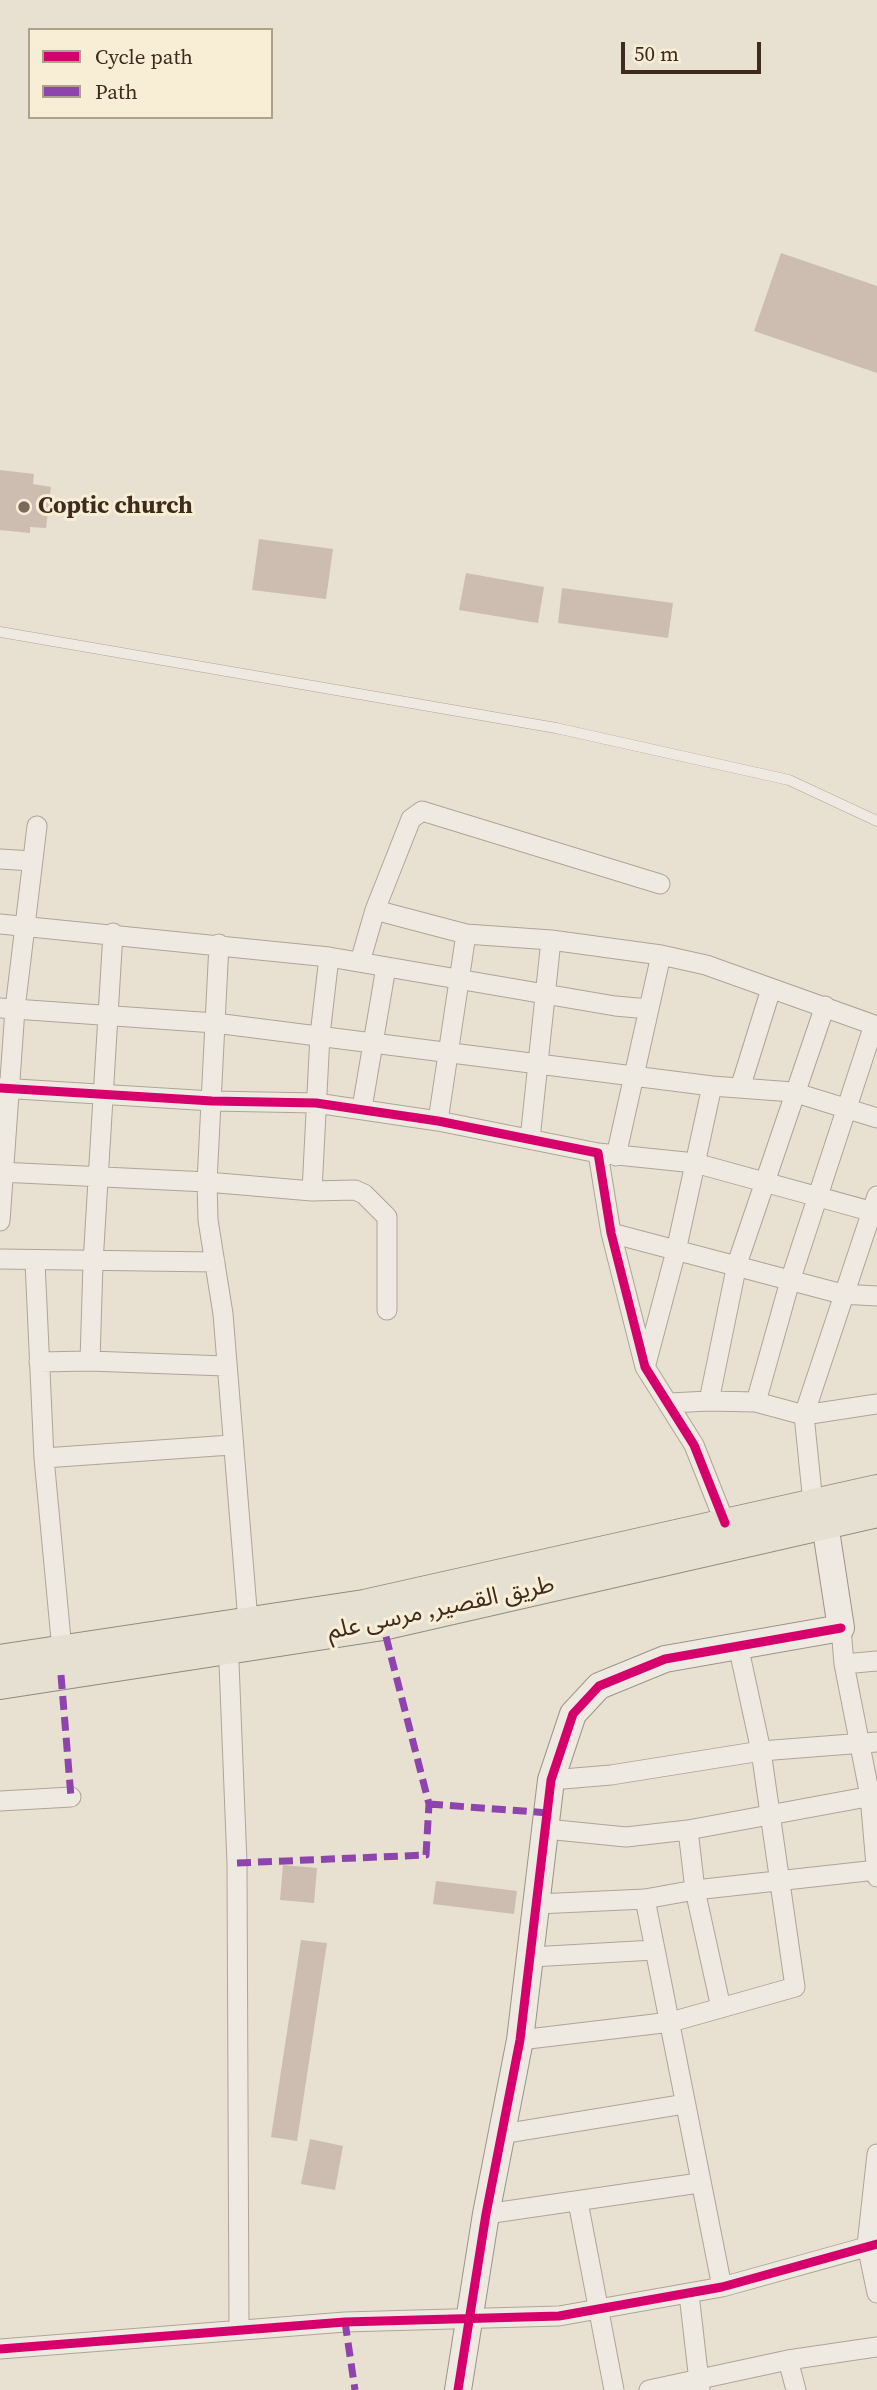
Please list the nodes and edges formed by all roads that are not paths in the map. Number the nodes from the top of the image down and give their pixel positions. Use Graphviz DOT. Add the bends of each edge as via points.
graph roads {
  1 [pos="0,632"];
  2 [pos="877,821"];
  3 [pos="37,826"];
  4 [pos="0,859"];
  5 [pos="32,861"];
  6 [pos="660,884"];
  7 [pos="375,910"];
  8 [pos="0,924"];
  9 [pos="24,927"];
  10 [pos="113,933"];
  11 [pos="466,934"];
  12 [pos="551,940"];
  13 [pos="219,944"];
  14 [pos="661,955"];
  15 [pos="329,957"];
  16 [pos="360,962"];
  17 [pos="386,967"];
  18 [pos="458,979"];
  19 [pos="771,989"];
  20 [pos="544,994"];
  21 [pos="825,1006"];
  22 [pos="7,1009"];
  23 [pos="649,1009"];
  24 [pos="108,1014"];
  25 [pos="215,1023"];
  26 [pos="875,1026"];
  27 [pos="320,1035"];
  28 [pos="374,1042"];
  29 [pos="447,1052"];
  30 [pos="536,1063"];
  31 [pos="635,1073"];
  32 [pos="741,1085"];
  33 [pos="712,1086"];
  34 [pos="4,1089"];
  35 [pos="793,1092"];
  36 [pos="106,1094"];
  37 [pos="212,1101"];
  38 [pos="316,1103"];
  39 [pos="362,1108"];
  40 [pos="845,1108"];
  41 [pos="877,1118"];
  42 [pos="438,1121"];
  43 [pos="530,1139"];
  44 [pos="607,1154"];
  45 [pos="695,1163"];
  46 [pos="2,1172"];
  47 [pos="98,1177"];
  48 [pos="764,1181"];
  49 [pos="207,1182"];
  50 [pos="312,1191"];
  51 [pos="818,1197"];
  52 [pos="875,1207"];
  53 [pos="0,1221"];
  54 [pos="611,1233"];
  55 [pos="676,1251"];
  56 [pos="0,1259"];
  57 [pos="35,1262"];
  58 [pos="215,1262"];
  59 [pos="93,1263"];
  60 [pos="737,1264"];
  61 [pos="790,1281"];
  62 [pos="842,1294"];
  63 [pos="877,1296"];
  64 [pos="387,1310"];
  65 [pos="90,1361"];
  66 [pos="39,1362"];
  67 [pos="225,1366"];
  68 [pos="645,1367"];
  69 [pos="709,1401"];
  70 [pos="757,1402"];
  71 [pos="670,1403"];
  72 [pos="877,1404"];
  73 [pos="804,1415"];
  74 [pos="231,1446"];
  75 [pos="44,1458"];
  76 [pos="877,1490"];
  77 [pos="877,1513"];
  78 [pos="819,1514"];
  79 [pos="724,1523"];
  80 [pos="841,1628"];
  81 [pos="234,1632"];
  82 [pos="738,1645"];
  83 [pos="62,1650"];
  84 [pos="0,1660"];
  85 [pos="877,1661"];
  86 [pos="844,1664"];
  87 [pos="0,1684"];
  88 [pos="868,1743"];
  89 [pos="761,1751"];
  90 [pos="551,1780"];
  91 [pos="874,1796"];
  92 [pos="71,1797"];
  93 [pos="0,1801"];
  94 [pos="768,1814"];
  95 [pos="547,1829"];
  96 [pos="688,1830"];
  97 [pos="877,1872"];
  98 [pos="781,1880"];
  99 [pos="695,1890"];
  100 [pos="645,1899"];
  101 [pos="537,1904"];
  102 [pos="654,1950"];
  103 [pos="531,1958"];
  104 [pos="721,2008"];
  105 [pos="671,2021"];
  106 [pos="520,2039"];
  107 [pos="685,2104"];
  108 [pos="502,2134"];
  109 [pos="877,2154"];
  110 [pos="699,2183"];
  111 [pos="579,2202"];
  112 [pos="486,2214"];
  113 [pos="872,2244"];
  114 [pos="722,2287"];
  115 [pos="877,2293"];
  116 [pos="689,2294"];
  117 [pos="600,2310"];
  118 [pos="468,2320"];
  119 [pos="239,2330"];
  120 [pos="877,2347"];
  121 [pos="0,2349"];
  122 [pos="788,2360"];
  123 [pos="698,2384"];
  124 [pos="458,2390"];
  125 [pos="614,2390"];
  126 [pos="649,2390"];
  127 [pos="796,2390"];
  1 -- 2 [label="lane" via="556,729 789,780"];
  3 -- 5 [label="street"];
  4 -- 5 [label="street"];
  5 -- 9 [label="street"];
  6 -- 7 [label="street" via="425,810 411,819"];
  7 -- 11 [label="street"];
  7 -- 16 [label="street"];
  8 -- 9 [label="street"];
  9 -- 10 [label="street"];
  9 -- 22 [label="street"];
  10 -- 13 [label="street"];
  10 -- 24 [label="street"];
  11 -- 12 [label="street"];
  11 -- 18 [label="street"];
  12 -- 14 [label="street"];
  12 -- 20 [label="street"];
  13 -- 15 [label="street"];
  13 -- 25 [label="street"];
  14 -- 19 [label="street" via="706,965"];
  14 -- 23 [label="street"];
  15 -- 16 [label="street"];
  15 -- 27 [label="street"];
  16 -- 17 [label="street"];
  17 -- 18 [label="street"];
  17 -- 28 [label="street"];
  18 -- 20 [label="street"];
  18 -- 29 [label="street"];
  19 -- 21 [label="street"];
  19 -- 32 [label="street"];
  20 -- 23 [label="street"];
  20 -- 30 [label="street"];
  21 -- 26 [label="street"];
  21 -- 35 [label="street"];
  22 -- 24 [label="street"];
  22 -- 34 [label="street"];
  23 -- 31 [label="street"];
  24 -- 25 [label="street"];
  24 -- 36 [label="street"];
  25 -- 27 [label="street"];
  25 -- 37 [label="street"];
  26 -- 40 [label="street"];
  27 -- 28 [label="street"];
  27 -- 38 [label="street"];
  28 -- 29 [label="street"];
  28 -- 39 [label="street"];
  29 -- 30 [label="street"];
  29 -- 42 [label="street"];
  30 -- 31 [label="street"];
  30 -- 43 [label="street"];
  31 -- 33 [label="street"];
  31 -- 44 [label="street"];
  32 -- 33 [label="street"];
  32 -- 35 [label="street"];
  33 -- 45 [label="street"];
  34 -- 36 [label="street"];
  34 -- 46 [label="street"];
  35 -- 40 [label="street"];
  35 -- 48 [label="street"];
  36 -- 37 [label="street"];
  36 -- 47 [label="street"];
  37 -- 38 [label="street"];
  37 -- 49 [label="street"];
  38 -- 39 [label="street"];
  38 -- 50 [label="street"];
  39 -- 42 [label="street"];
  40 -- 41 [label="street"];
  40 -- 51 [label="street"];
  42 -- 43 [label="street"];
  43 -- 44 [label="street"];
  44 -- 45 [label="street"];
  44 -- 54 [label="street"];
  45 -- 48 [label="street"];
  45 -- 55 [label="street"];
  46 -- 47 [label="street"];
  46 -- 53 [label="street"];
  47 -- 49 [label="street"];
  47 -- 59 [label="street"];
  48 -- 51 [label="street"];
  48 -- 60 [label="street"];
  49 -- 50 [label="street"];
  49 -- 58 [label="street"];
  50 -- 64 [label="street" via="355,1190 387,1217"];
  51 -- 52 [label="street"];
  51 -- 61 [label="street"];
  52 -- 62 [label="street"];
  54 -- 55 [label="street"];
  54 -- 68 [label="street"];
  55 -- 60 [label="street"];
  55 -- 68 [label="street"];
  56 -- 57 [label="street"];
  57 -- 59 [label="street"];
  57 -- 66 [label="street"];
  58 -- 59 [label="street"];
  58 -- 67 [label="street"];
  59 -- 65 [label="street"];
  60 -- 61 [label="street"];
  60 -- 69 [label="street"];
  61 -- 62 [label="street"];
  61 -- 70 [label="street"];
  62 -- 63 [label="street"];
  62 -- 73 [label="street"];
  65 -- 66 [label="street"];
  65 -- 67 [label="street"];
  66 -- 75 [label="street"];
  67 -- 74 [label="street"];
  68 -- 71 [label="street"];
  69 -- 70 [label="street"];
  69 -- 71 [label="street"];
  70 -- 73 [label="street"];
  71 -- 79 [label="street" via="694,1445"];
  72 -- 73 [label="street"];
  73 -- 78 [label="street"];
  74 -- 75 [label="street"];
  74 -- 81 [label="street"];
  75 -- 83 [label="street"];
  76 -- 78 [label="main road, طريق القصير, مرسى علم"];
  77 -- 78 [label="main road, طريق القصير, مرسى علم"];
  78 -- 79 [label="main road, طريق القصير, مرسى علم"];
  78 -- 80 [label="street"];
  78 -- 81 [label="main road, طريق القصير, مرسى علم" via="383,1625"];
  79 -- 81 [label="main road, طريق القصير, مرسى علم"];
  80 -- 82 [label="street"];
  80 -- 86 [label="street"];
  81 -- 83 [label="main road, طريق القصير, مرسى علم"];
  81 -- 87 [label="main road, طريق القصير, مرسى علم"];
  81 -- 119 [label="street"];
  82 -- 89 [label="street"];
  82 -- 90 [label="street" via="665,1659 599,1686 573,1714"];
  83 -- 84 [label="main road, طريق القصير, مرسى علم"];
  85 -- 86 [label="street"];
  86 -- 88 [label="street"];
  88 -- 89 [label="street"];
  88 -- 91 [label="street"];
  89 -- 90 [label="street"];
  89 -- 94 [label="street"];
  90 -- 95 [label="street"];
  91 -- 94 [label="street"];
  91 -- 97 [label="street"];
  92 -- 93 [label="street"];
  94 -- 96 [label="street"];
  94 -- 98 [label="street"];
  95 -- 96 [label="street" via="626,1837"];
  95 -- 101 [label="street"];
  96 -- 99 [label="street"];
  97 -- 98 [label="street"];
  98 -- 99 [label="street"];
  98 -- 104 [label="street" via="795,1987"];
  99 -- 100 [label="street"];
  99 -- 104 [label="street"];
  100 -- 101 [label="street"];
  100 -- 102 [label="street"];
  101 -- 103 [label="street"];
  102 -- 103 [label="street"];
  102 -- 105 [label="street"];
  103 -- 106 [label="street"];
  104 -- 105 [label="street"];
  105 -- 106 [label="street"];
  105 -- 107 [label="street"];
  106 -- 108 [label="street"];
  107 -- 108 [label="street"];
  107 -- 110 [label="street"];
  108 -- 112 [label="street"];
  109 -- 113 [label="street"];
  110 -- 111 [label="street"];
  110 -- 114 [label="street"];
  111 -- 112 [label="street"];
  111 -- 117 [label="street"];
  112 -- 118 [label="street"];
  113 -- 114 [label="street"];
  113 -- 115 [label="street"];
  114 -- 116 [label="street"];
  116 -- 117 [label="street"];
  116 -- 123 [label="street"];
  117 -- 118 [label="street"];
  117 -- 125 [label="street"];
  118 -- 119 [label="street"];
  118 -- 124 [label="street"];
  119 -- 121 [label="street"];
  120 -- 122 [label="street"];
  122 -- 123 [label="street"];
  122 -- 127 [label="street"];
  123 -- 126 [label="street"];
}
